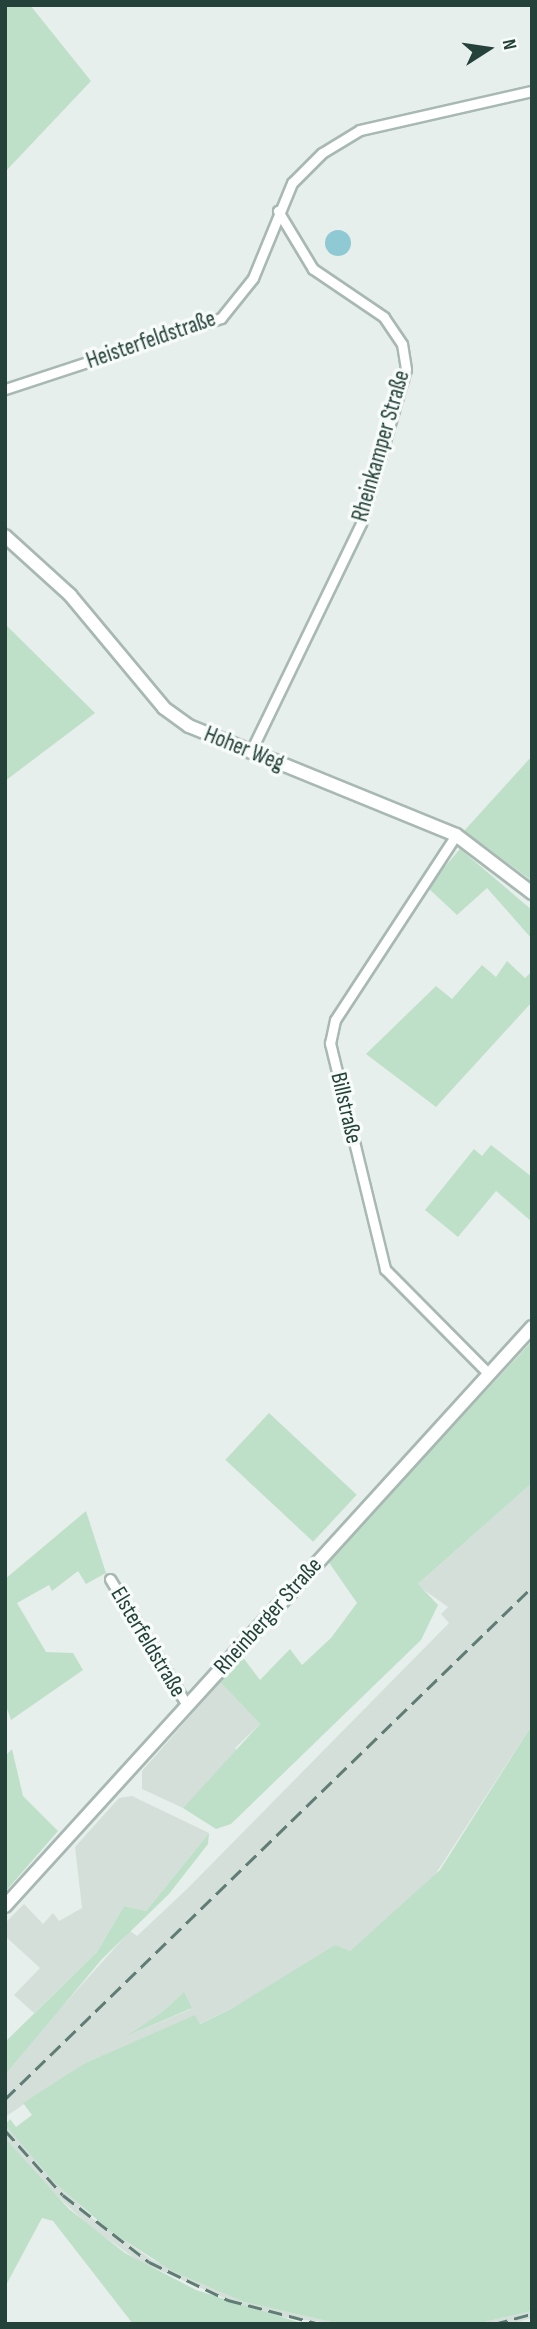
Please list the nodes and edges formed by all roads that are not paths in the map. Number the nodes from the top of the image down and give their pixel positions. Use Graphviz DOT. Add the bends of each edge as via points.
graph roads {
  1 [pos="532,92"];
  2 [pos="278,211"];
  3 [pos="5,389"];
  4 [pos="5,536"];
  5 [pos="250,753"];
  6 [pos="456,835"];
  7 [pos="532,893"];
  8 [pos="532,1327"];
  9 [pos="488,1373"];
  10 [pos="110,1579"];
  11 [pos="187,1705"];
  12 [pos="5,1906"];
  1 -- 2 [label="street" via="360,130 323,153 292,183"];
  2 -- 3 [label="street, Heisterfeldstraße" via="253,278 221,317"];
  2 -- 5 [label="street, Rheinkamper Straße" via="313,269 384,317 402,344 406,369 361,523"];
  4 -- 5 [label="main road, Hoher Weg" via="70,595 164,708"];
  5 -- 6 [label="main road, Hoher Weg"];
  6 -- 7 [label="main road, Hoher Weg"];
  6 -- 9 [label="street, Billstraße" via="335,1020 330,1043 385,1269"];
  8 -- 9 [label="main road, Rheinberger Straße"];
  9 -- 11 [label="main road, Rheinberger Straße"];
  10 -- 11 [label="street, Elsterfeldstraße"];
  11 -- 12 [label="main road, Rheinberger Straße"];
}
